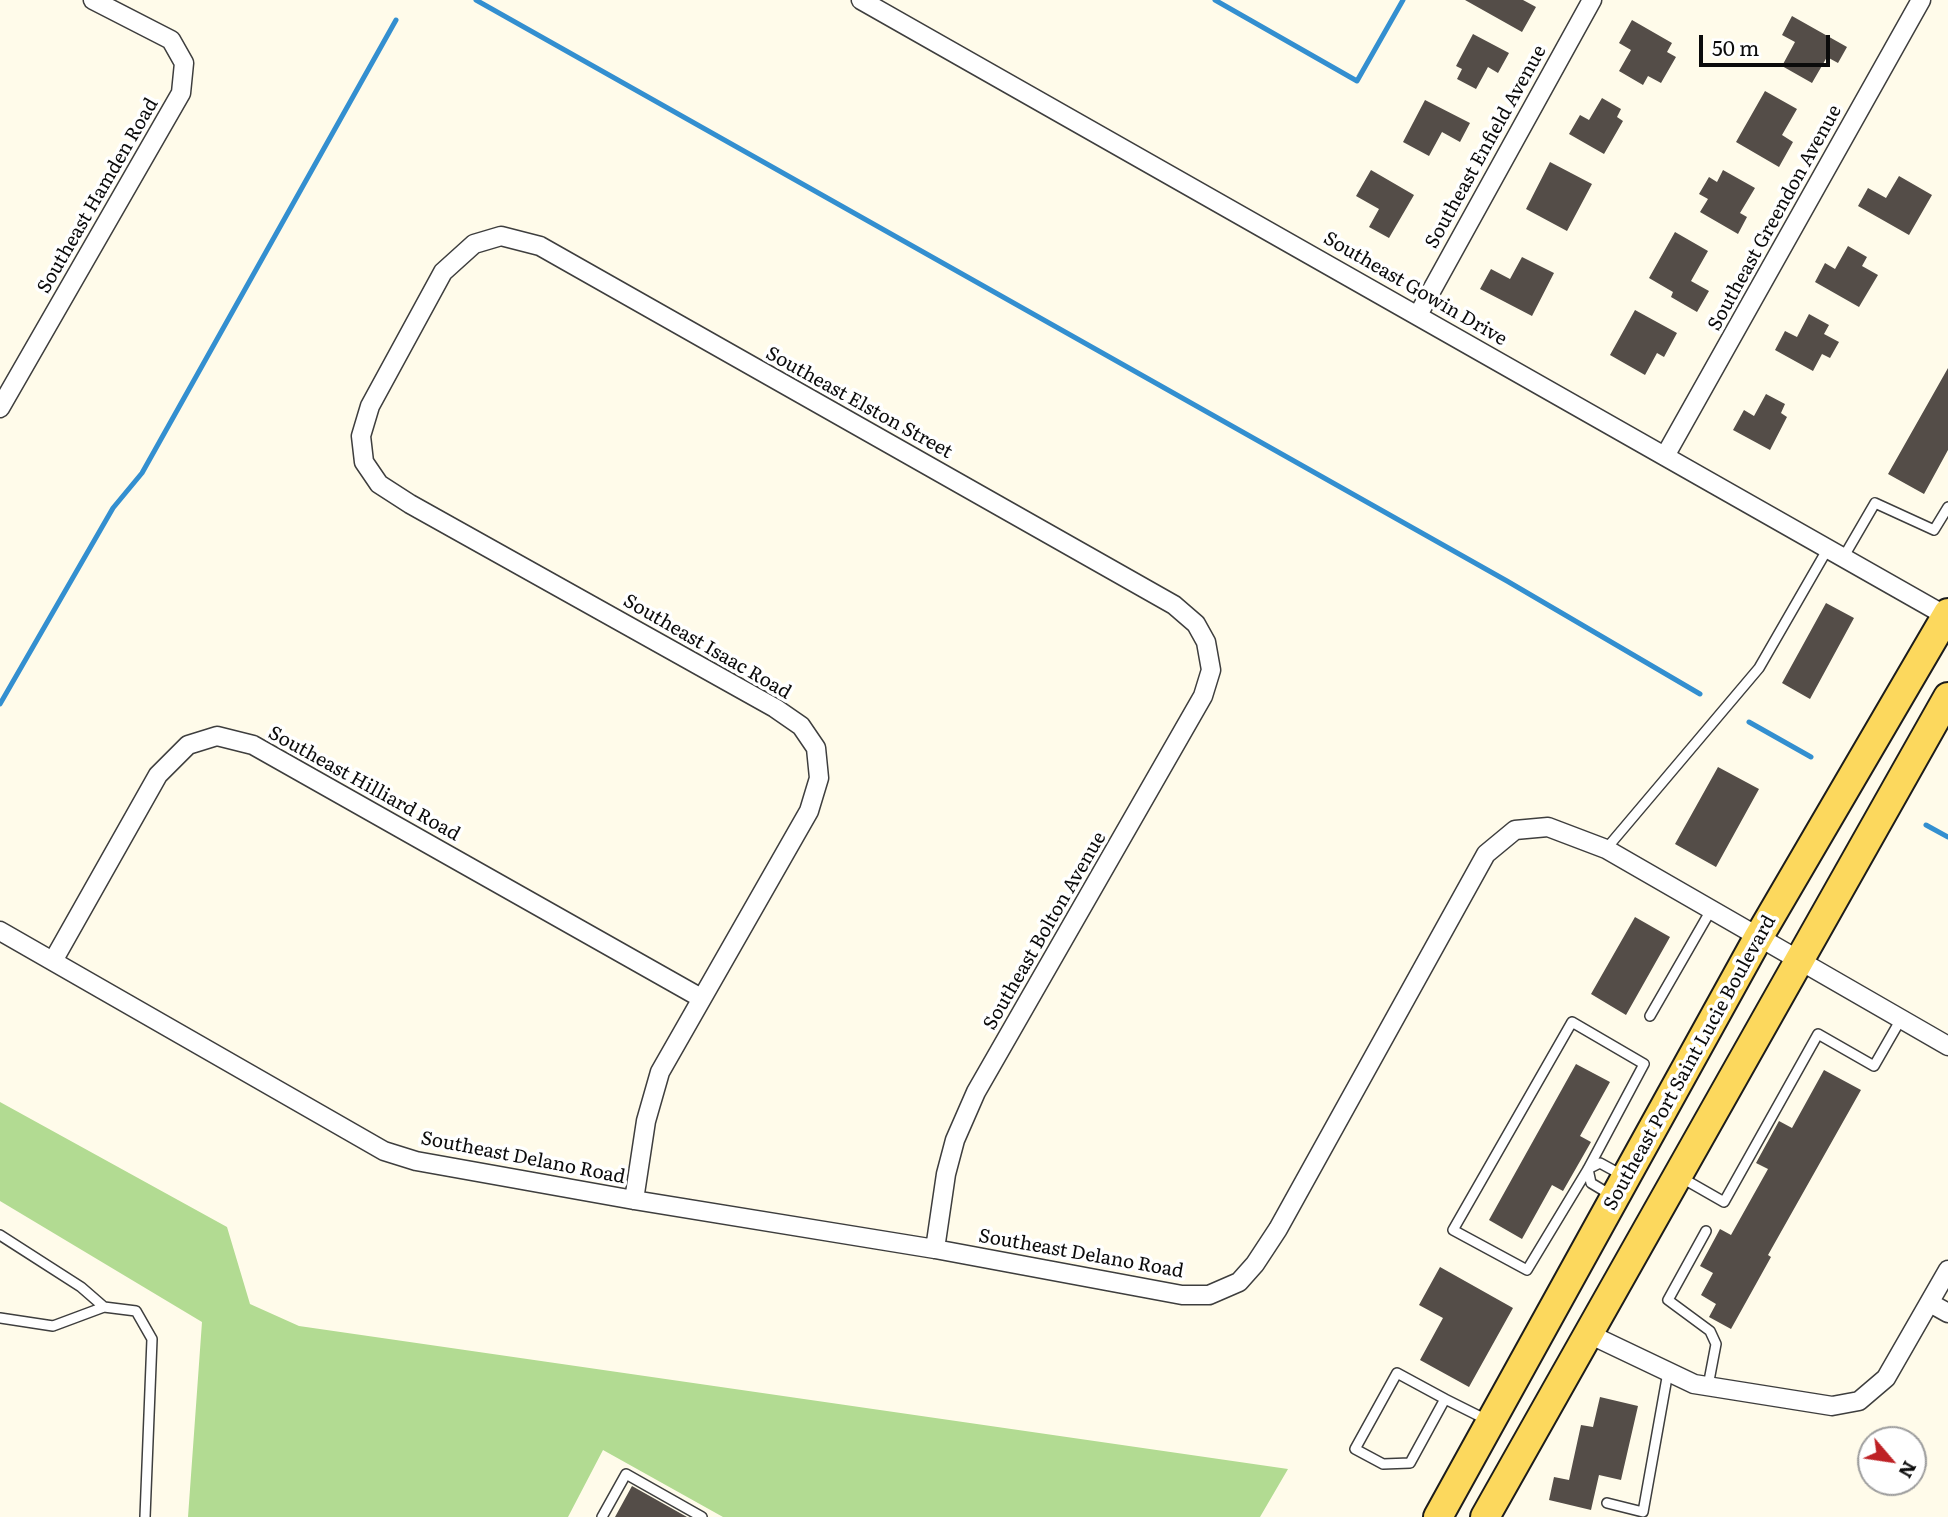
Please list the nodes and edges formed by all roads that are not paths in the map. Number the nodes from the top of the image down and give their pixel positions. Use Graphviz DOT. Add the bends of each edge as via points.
graph roads {
  1 [pos="93,0"];
  2 [pos="862,0"];
  3 [pos="1592,0"];
  4 [pos="1921,0"];
  5 [pos="474,244"];
  6 [pos="1418,315"];
  7 [pos="0,408"];
  8 [pos="1665,456"];
  9 [pos="1948,507"];
  10 [pos="1835,554"];
  11 [pos="1947,615"];
  12 [pos="1206,642"];
  13 [pos="1948,697"];
  14 [pos="1606,849"];
  15 [pos="1711,910"];
  16 [pos="0,932"];
  17 [pos="1758,938"];
  18 [pos="53,961"];
  19 [pos="1798,961"];
  20 [pos="701,998"];
  21 [pos="1650,1016"];
  22 [pos="1901,1019"];
  23 [pos="1948,1046"];
  24 [pos="1588,1169"];
  25 [pos="1677,1176"];
  26 [pos="1621,1188"];
  27 [pos="634,1200"];
  28 [pos="1706,1231"];
  29 [pos="0,1235"];
  30 [pos="935,1249"];
  31 [pos="1948,1270"];
  32 [pos="1930,1303"];
  33 [pos="104,1307"];
  34 [pos="1948,1313"];
  35 [pos="0,1318"];
  36 [pos="1589,1334"];
  37 [pos="1522,1366"];
  38 [pos="1668,1372"];
  39 [pos="1708,1386"];
  40 [pos="1445,1399"];
  41 [pos="1491,1423"];
  42 [pos="1606,1503"];
  43 [pos="145,1517"];
  44 [pos="602,1517"];
  45 [pos="702,1517"];
  46 [pos="1438,1517"];
  47 [pos="1474,1517"];
  48 [pos="1485,1517"];
  1 -- 7 [label="street, Southeast Hamden Road" via="171,40 184,63 181,93"];
  2 -- 6 [label="street, Southeast Gowin Drive"];
  3 -- 6 [label="street, Southeast Enfield Avenue"];
  4 -- 8 [label="street, Southeast Greendon Avenue"];
  5 -- 12 [label="street, Southeast Elston Street" via="501,236 540,246 1174,605 1196,624"];
  5 -- 20 [label="street, Southeast Isaac Road" via="443,272 370,406 361,436 364,462 379,484 410,504 775,708 801,726 817,748 819,778 808,811"];
  6 -- 8 [label="street, Southeast Gowin Drive"];
  8 -- 10 [label="street, Southeast Gowin Drive"];
  9 -- 10 [label="lane" via="1934,530 1875,503"];
  10 -- 11 [label="street, Southeast Gowin Drive"];
  10 -- 14 [label="lane" via="1759,668"];
  11 -- 17 [label="main road, Southeast Port Saint Lucie Boulevard"];
  12 -- 30 [label="street, Southeast Bolton Avenue" via="1211,670 1203,696 971,1104 946,1174"];
  13 -- 19 [label="main road"];
  14 -- 15 [label="street, Southeast Delano Road"];
  14 -- 30 [label="street, Southeast Delano Road" via="1548,827 1515,830 1486,854 1278,1229 1239,1282 1209,1295 1182,1295"];
  15 -- 17 [label="street, Southeast Delano Road"];
  15 -- 21 [label="lane"];
  16 -- 18 [label="street, Southeast Delano Road"];
  17 -- 19 [label="street, Southeast Delano Road"];
  17 -- 26 [label="main road, Southeast Port Saint Lucie Boulevard"];
  18 -- 20 [label="street, Southeast Hilliard Road" via="158,775 188,745 217,736 253,744"];
  18 -- 27 [label="street, Southeast Delano Road" via="384,1151 416,1161"];
  19 -- 22 [label="street, Southeast Delano Road"];
  19 -- 25 [label="main road"];
  20 -- 27 [label="street, Southeast Isaac Road" via="660,1072 646,1121"];
  22 -- 23 [label="street, Southeast Delano Road"];
  22 -- 25 [label="lane" via="1874,1066 1818,1034 1724,1202"];
  24 -- 24 [label="lane" via="1644,1063 1572,1022 1453,1230 1527,1270"];
  24 -- 26 [label="lane" via="1591,1183"];
  24 -- 26 [label="lane" via="1600,1163"];
  25 -- 36 [label="main road"];
  26 -- 37 [label="main road, Southeast Port Saint Lucie Boulevard"];
  27 -- 30 [label="street, Southeast Delano Road"];
  28 -- 39 [label="lane" via="1668,1300 1710,1331 1716,1344"];
  29 -- 33 [label="lane"];
  31 -- 32 [label="street"];
  32 -- 34 [label="street"];
  32 -- 39 [label="street" via="1886,1378 1859,1401 1832,1406"];
  33 -- 35 [label="lane" via="53,1326"];
  33 -- 43 [label="lane" via="136,1311 152,1339"];
  36 -- 38 [label="street"];
  36 -- 48 [label="main road"];
  37 -- 41 [label="main road, Southeast Port Saint Lucie Boulevard"];
  37 -- 47 [label="main road" via="1524,1394 1477,1482"];
  38 -- 39 [label="street"];
  38 -- 42 [label="lane" via="1643,1512"];
  40 -- 40 [label="lane" via="1396,1373 1355,1449 1383,1464 1410,1463"];
  40 -- 41 [label="lane"];
  41 -- 46 [label="main road, Southeast Port Saint Lucie Boulevard"];
  44 -- 45 [label="lane" via="626,1474"];
}
